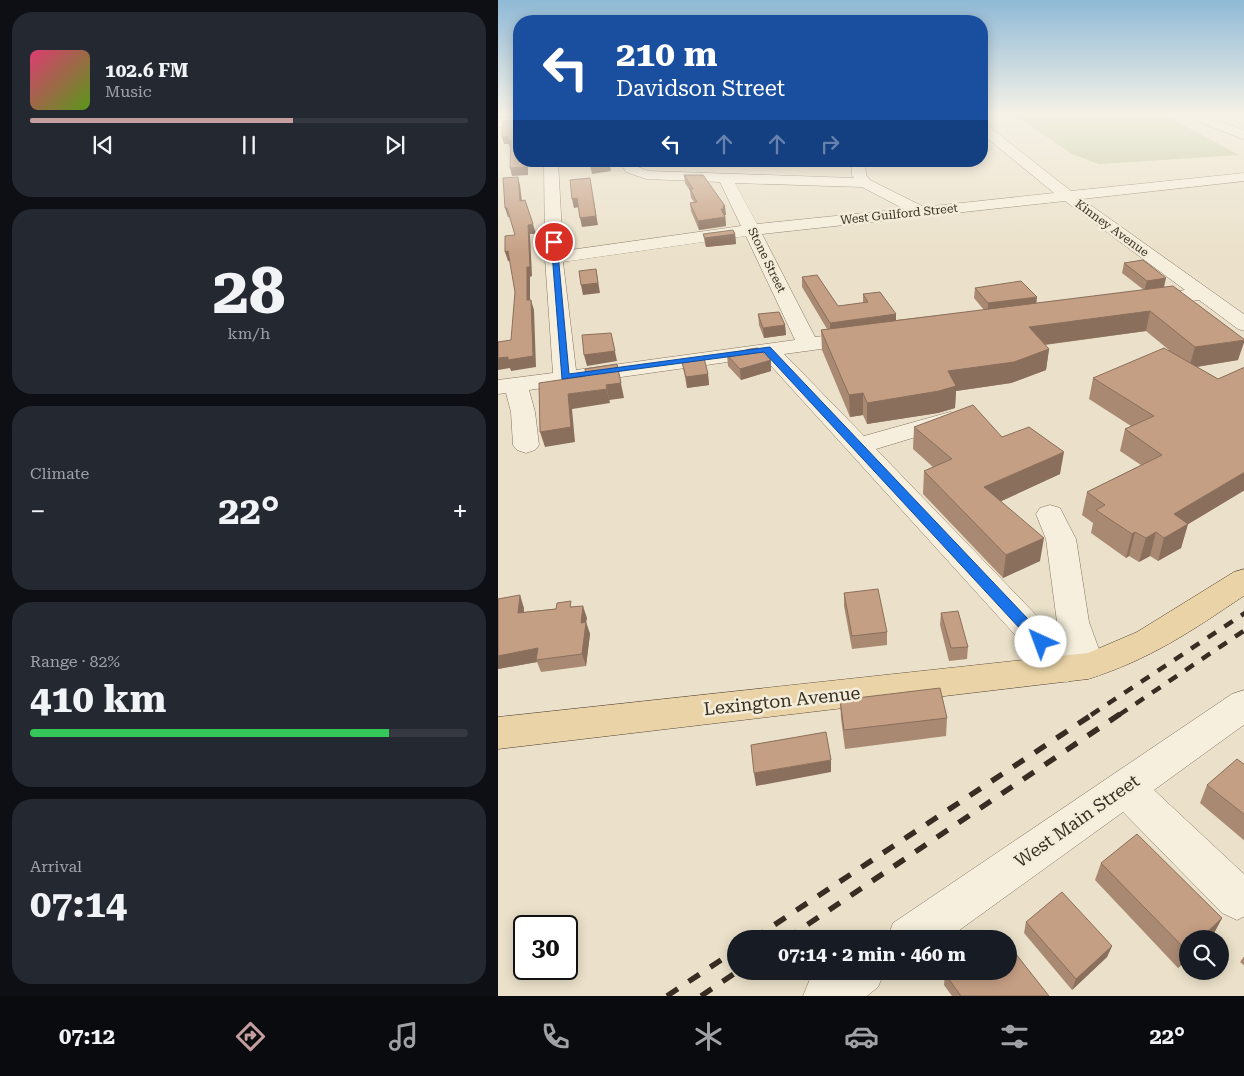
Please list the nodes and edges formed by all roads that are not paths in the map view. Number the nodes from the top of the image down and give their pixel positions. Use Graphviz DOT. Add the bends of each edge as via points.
graph roads {
  1 [pos="1024,161"];
  2 [pos="551,167"];
  3 [pos="630,167"];
  4 [pos="858,167"];
  5 [pos="725,177"];
  6 [pos="1244,177"];
  7 [pos="865,183"];
  8 [pos="1068,196"];
  9 [pos="922,212"];
  10 [pos="752,230"];
  11 [pos="554,258"];
  12 [pos="1202,294"];
  13 [pos="1133,303"];
  14 [pos="1244,325"];
  15 [pos="877,335"];
  16 [pos="808,344"];
  17 [pos="766,349"];
  18 [pos="565,377"];
  19 [pos="507,386"];
  20 [pos="968,414"];
  21 [pos="526,446"];
  22 [pos="858,446"];
  23 [pos="1050,514"];
  24 [pos="1244,580"];
  25 [pos="1077,667"];
  26 [pos="1244,704"];
  27 [pos="498,733"];
  28 [pos="1125,788"];
  29 [pos="1237,898"];
  30 [pos="922,930"];
  31 [pos="849,980"];
  32 [pos="827,996"];
  1 -- 8 [label="street, Kinney Avenue"];
  2 -- 11 [label="street"];
  3 -- 5 [label="street" via="646,174"];
  4 -- 7 [label="street" via="859,175"];
  5 -- 7 [label="street"];
  5 -- 10 [label="street, Stone Street"];
  6 -- 8 [label="street, West Guilford Street"];
  7 -- 9 [label="street"];
  8 -- 9 [label="street, West Guilford Street"];
  8 -- 12 [label="street, Kinney Avenue"];
  9 -- 10 [label="street, West Guilford Street"];
  10 -- 11 [label="street, West Guilford Street"];
  10 -- 16 [label="street, Stone Street"];
  11 -- 18 [label="street"];
  12 -- 13 [label="street"];
  12 -- 14 [label="street, Kinney Avenue"];
  15 -- 16 [label="street"];
  16 -- 17 [label="street"];
  17 -- 18 [label="street"];
  17 -- 22 [label="street"];
  18 -- 19 [label="street"];
  19 -- 21 [label="street" via="523,412"];
  20 -- 22 [label="street"];
  22 -- 25 [label="street"];
  23 -- 25 [label="street" via="1065,558"];
  24 -- 25 [label="main road" via="1188,618 1112,660"];
  25 -- 27 [label="main road, Lexington Avenue"];
  26 -- 28 [label="street, West Main Street"];
  28 -- 29 [label="street"];
  28 -- 30 [label="street, West Main Street"];
  31 -- 32 [label="street"];
}
